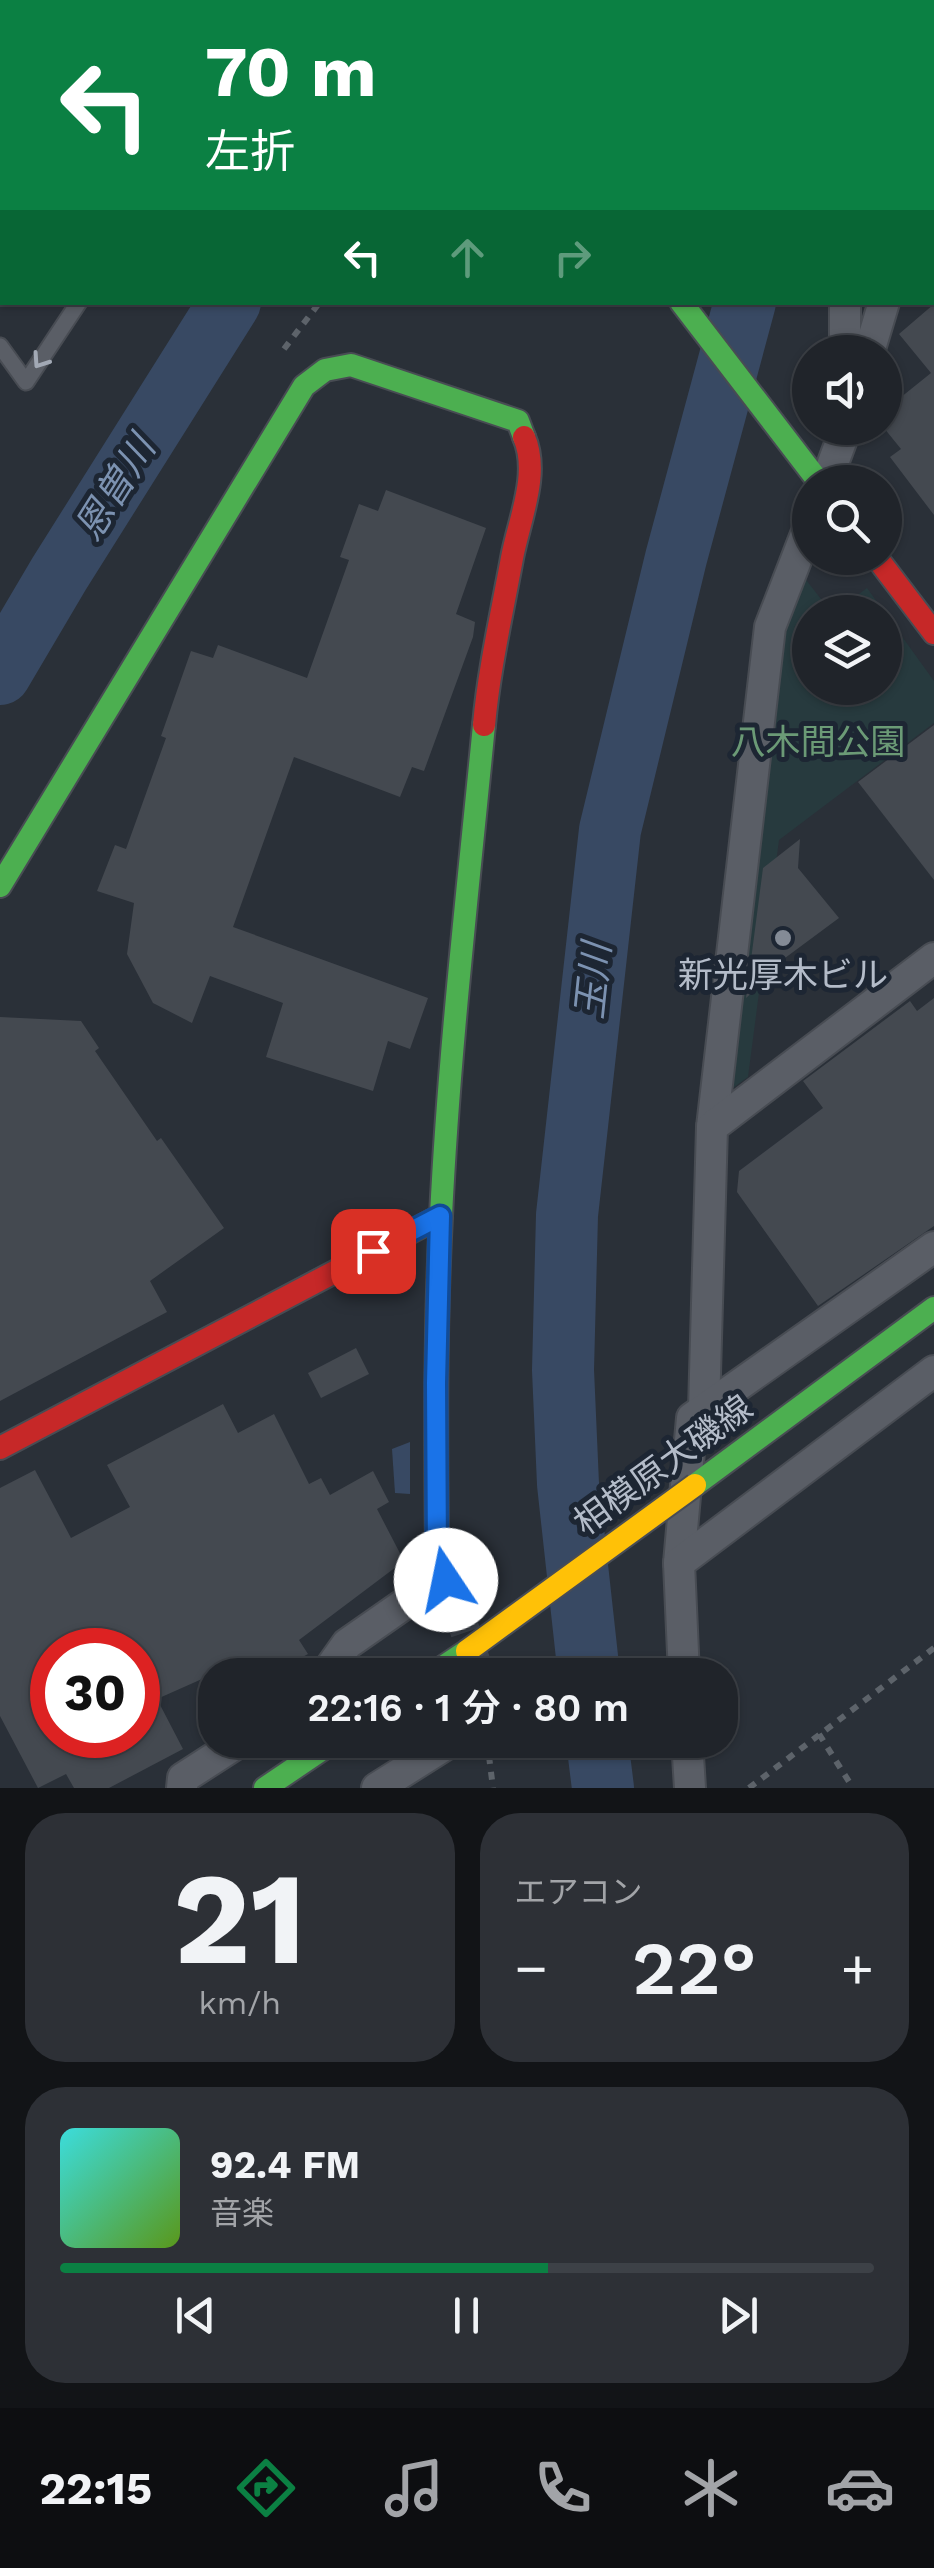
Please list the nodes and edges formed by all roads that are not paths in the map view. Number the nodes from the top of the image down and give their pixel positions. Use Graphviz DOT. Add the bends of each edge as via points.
graph roads {
  1 [pos="77,305"];
  2 [pos="683,305"];
  3 [pos="845,305"];
  4 [pos="883,305"];
  5 [pos="846,335"];
  6 [pos="875,335"];
  7 [pos="0,346"];
  8 [pos="808,465"];
  9 [pos="792,570"];
  10 [pos="890,575"];
  11 [pos="934,632"];
  12 [pos="0,886"];
  13 [pos="934,958"];
  14 [pos="712,1127"];
  15 [pos="440,1216"];
  16 [pos="934,1246"];
  17 [pos="934,1308"];
  18 [pos="934,1371"];
  19 [pos="704,1409"];
  20 [pos="0,1448"];
  21 [pos="437,1557"];
  22 [pos="679,1563"];
  23 [pos="456,1604"];
  24 [pos="337,1658"];
  25 [pos="456,1658"];
  26 [pos="683,1658"];
  27 [pos="215,1758"];
  28 [pos="309,1758"];
  29 [pos="424,1758"];
  30 [pos="688,1758"];
  31 [pos="182,1788"];
  32 [pos="265,1788"];
  33 [pos="377,1788"];
  34 [pos="690,1788"];
  1 -- 7 [label="lane, one-way" via="26,382"];
  2 -- 8 [label="street"];
  3 -- 5 [label="street"];
  4 -- 6 [label="street"];
  9 -- 14 [label="street" via="770,627"];
  10 -- 11 [label="street"];
  12 -- 15 [label="street" via="304,386 324,370 351,364 518,421 530,452 528,493 486,704"];
  13 -- 14 [label="street"];
  14 -- 19 [label="street"];
  15 -- 20 [label="street"];
  15 -- 21 [label="street"];
  16 -- 19 [label="street"];
  17 -- 25 [label="street, 相模原大磯線, bridge"];
  18 -- 22 [label="street"];
  19 -- 22 [label="street" via="692,1418"];
  21 -- 23 [label="street"];
  21 -- 24 [label="street" via="410,1600"];
  22 -- 26 [label="street"];
  27 -- 31 [label="street" via="184,1778"];
  28 -- 32 [label="street"];
  29 -- 33 [label="street"];
  30 -- 34 [label="street"];
}
